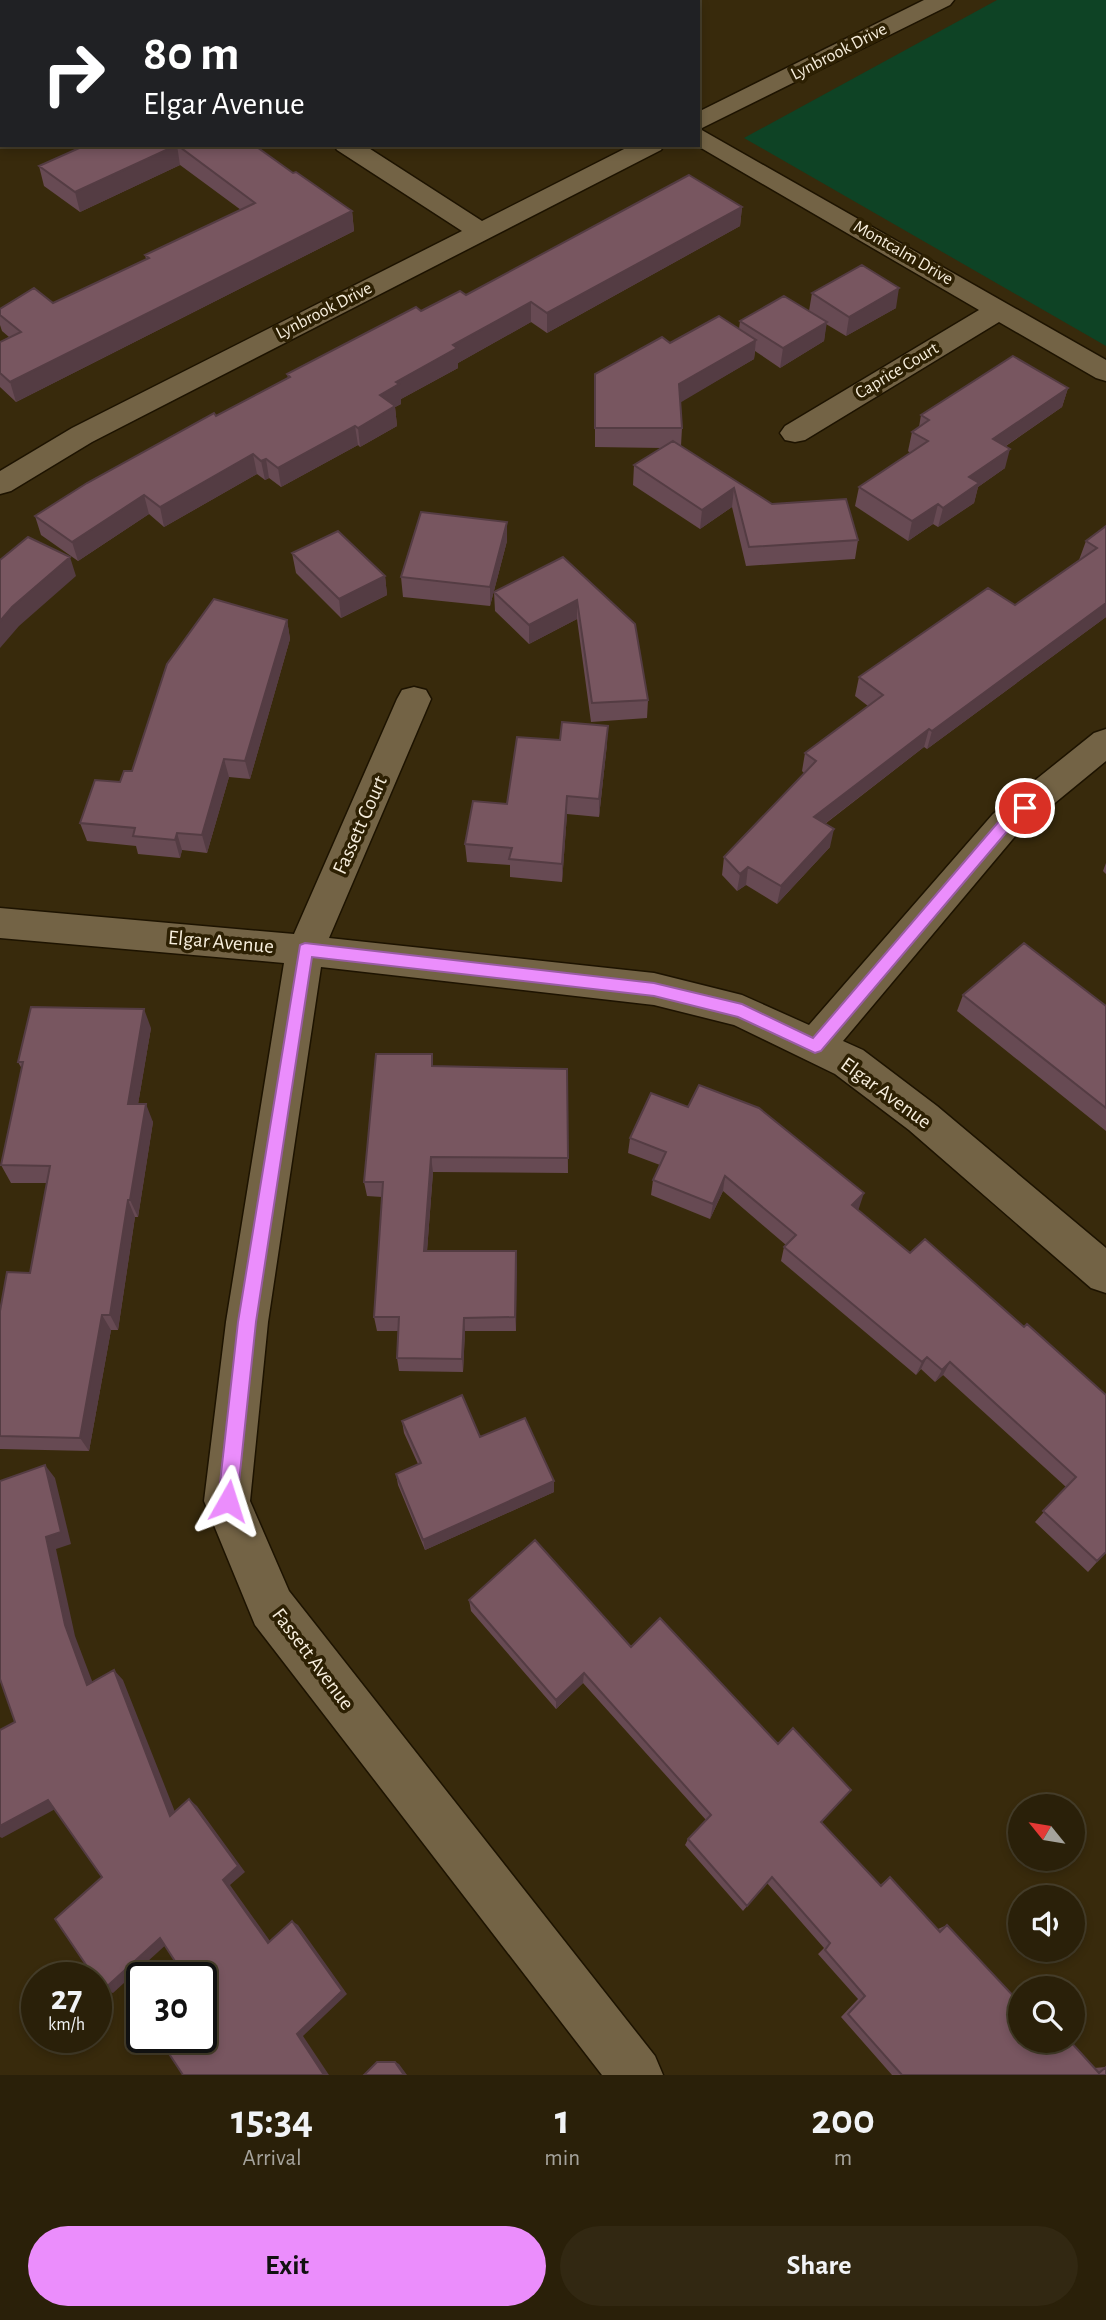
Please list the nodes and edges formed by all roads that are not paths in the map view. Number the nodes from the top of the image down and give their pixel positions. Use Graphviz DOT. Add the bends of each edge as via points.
graph roads {
  1 [pos="942,0"];
  2 [pos="700,121"];
  3 [pos="700,137"];
  4 [pos="349,147"];
  5 [pos="648,147"];
  6 [pos="480,231"];
  7 [pos="1000,309"];
  8 [pos="1106,372"];
  9 [pos="794,433"];
  10 [pos="0,484"];
  11 [pos="414,699"];
  12 [pos="1106,742"];
  13 [pos="0,923"];
  14 [pos="305,950"];
  15 [pos="815,1046"];
  16 [pos="1106,1274"];
  17 [pos="636,2075"];
  1 -- 2 [label="street, Lynbrook Drive"];
  3 -- 7 [label="street, Montcalm Drive"];
  4 -- 6 [label="street"];
  5 -- 6 [label="street, Lynbrook Drive"];
  6 -- 10 [label="street, Lynbrook Drive" via="82,435"];
  7 -- 8 [label="street, Montcalm Drive"];
  7 -- 9 [label="street, Caprice Court"];
  11 -- 14 [label="street, Fassett Court"];
  12 -- 15 [label="street" via="1005,824"];
  13 -- 14 [label="street, Elgar Avenue"];
  14 -- 15 [label="street, Elgar Avenue" via="654,989 742,1011"];
  14 -- 17 [label="street, Fassett Avenue" via="247,1322 228,1501 272,1608"];
  15 -- 16 [label="street, Elgar Avenue" via="849,1062 914,1112"];
}
